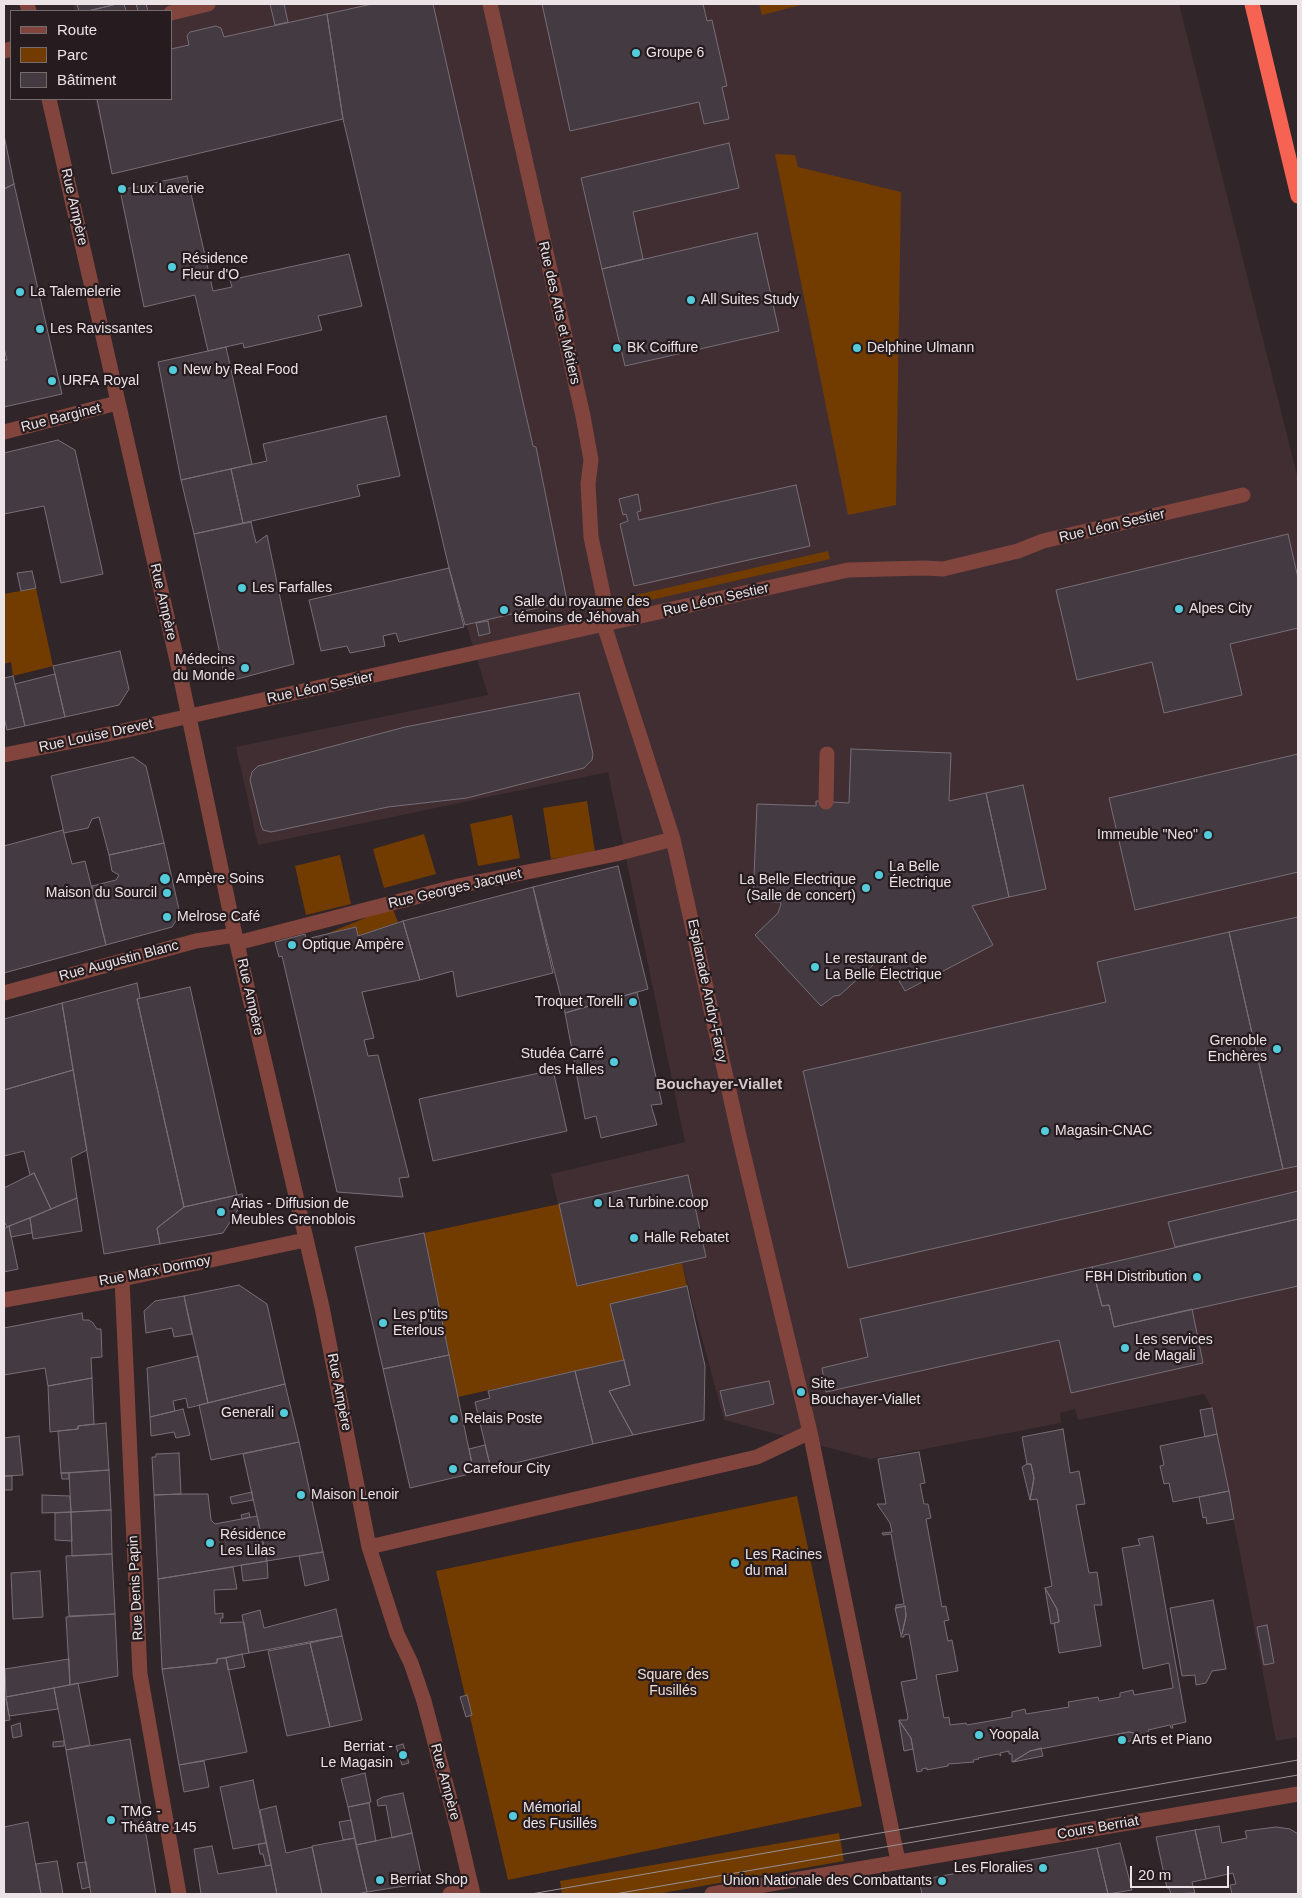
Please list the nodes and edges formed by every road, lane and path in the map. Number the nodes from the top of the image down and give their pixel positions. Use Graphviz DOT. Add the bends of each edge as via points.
graph roads {
  1 [pos="208,4"];
  2 [pos="490,4"];
  3 [pos="1252,4"];
  4 [pos="172,13"];
  5 [pos="49,100"];
  6 [pos="1298,196"];
  7 [pos="117,404"];
  8 [pos="4,432"];
  9 [pos="1243,495"];
  10 [pos="604,625"];
  11 [pos="189,717"];
  12 [pos="827,754"];
  13 [pos="4,755"];
  14 [pos="826,802"];
  15 [pos="674,839"];
  16 [pos="236,939"];
  17 [pos="4,993"];
  18 [pos="305,1240"];
  19 [pos="122,1279"];
  20 [pos="4,1300"];
  21 [pos="810,1432"];
  22 [pos="369,1547"];
  23 [pos="1298,1794"];
  24 [pos="898,1861"];
  25 [pos="472,1892"];
  26 [pos="178,1894"];
  27 [pos="450,1894"];
  28 [pos="712,1894"];
  1 -- 4 [label="street"];
  2 -- 10 [label="street, Rue des Arts et Métiers" via="583,416 591,460 588,484 591,537 604,594"];
  3 -- 6 [label="highway"];
  5 -- 7 [label="street, Rue Ampère"];
  7 -- 8 [label="street, Rue Barginet"];
  7 -- 11 [label="street, Rue Ampère"];
  9 -- 10 [label="street, Rue Léon Sestier" via="1043,541 943,569 848,570"];
  10 -- 11 [label="street, Rue Léon Sestier"];
  10 -- 15 [label="street, Esplanade Andry-Farcy"];
  11 -- 13 [label="street, Rue Louise Drevet"];
  11 -- 16 [label="street, Rue Ampère"];
  12 -- 14 [label="street"];
  15 -- 16 [label="street, Rue Georges Jacquet"];
  15 -- 21 [label="street, Esplanade Andry-Farcy" via="740,1140"];
  16 -- 17 [label="street, Rue Augustin Blanc" via="196,941"];
  16 -- 18 [label="street, Rue Ampère"];
  18 -- 19 [label="street, Rue Marx Dormoy"];
  18 -- 22 [label="street, Rue Ampère" via="324,1316"];
  19 -- 20 [label="street, Rue Marx Dormoy"];
  19 -- 26 [label="street, Rue Denis Papin" via="140,1674"];
  21 -- 22 [label="street" via="756,1458"];
  21 -- 24 [label="street"];
  22 -- 25 [label="street, Rue Ampère" via="397,1634 424,1701"];
  23 -- 24 [label="street, Cours Berriat"];
  24 -- 28 [label="street, Cours Berriat"];
  25 -- 27 [label="street"];
}
